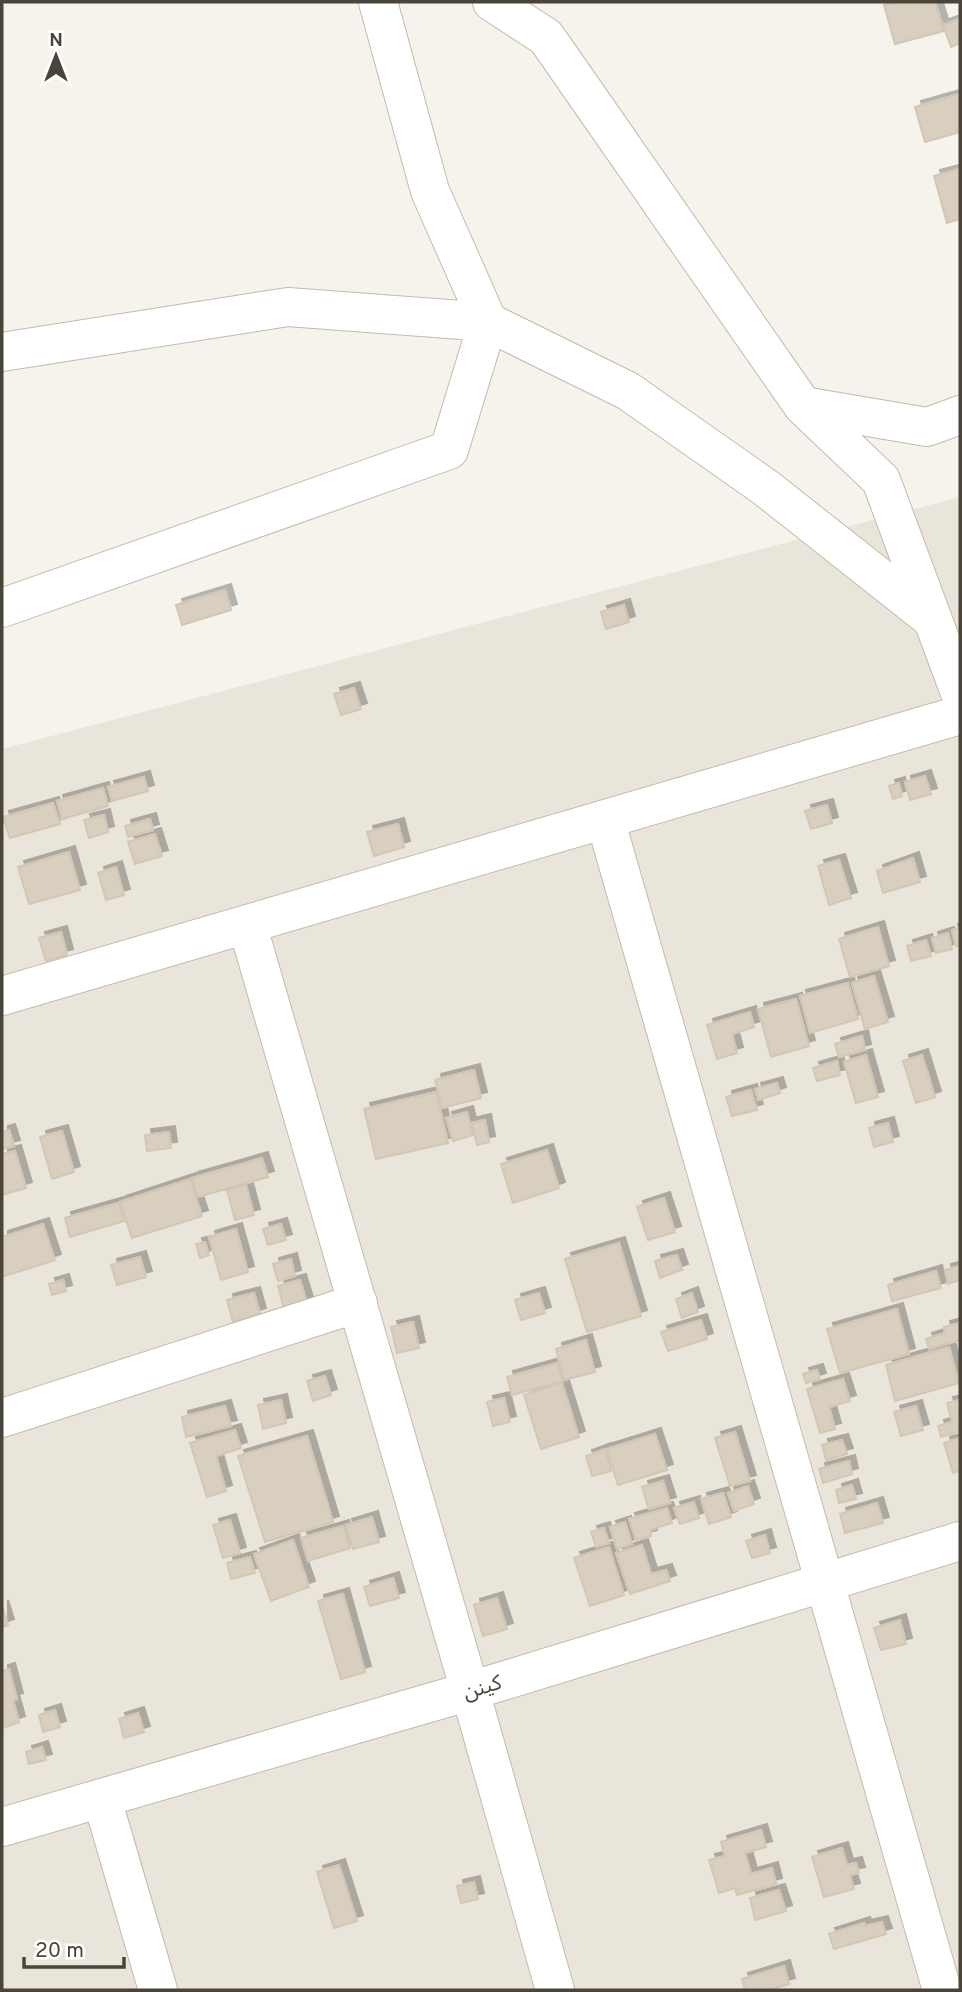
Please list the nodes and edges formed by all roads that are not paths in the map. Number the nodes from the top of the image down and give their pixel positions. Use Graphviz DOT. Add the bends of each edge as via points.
graph roads {
  1 [pos="378,2"];
  2 [pos="492,2"];
  3 [pos="488,322"];
  4 [pos="2,352"];
  5 [pos="803,406"];
  6 [pos="960,415"];
  7 [pos="2,608"];
  8 [pos="932,619"];
  9 [pos="960,693"];
  10 [pos="960,715"];
  11 [pos="605,819"];
  12 [pos="247,924"];
  13 [pos="2,996"];
  14 [pos="358,1303"];
  15 [pos="2,1418"];
  16 [pos="960,1541"];
  17 [pos="824,1583"];
  18 [pos="470,1691"];
  19 [pos="102,1799"];
  20 [pos="2,1827"];
  21 [pos="158,1990"];
  22 [pos="555,1990"];
  23 [pos="942,1990"];
  1 -- 3 [label="street" via="430,191"];
  2 -- 5 [label="street" via="546,37"];
  3 -- 4 [label="street" via="288,307"];
  3 -- 7 [label="street" via="449,450"];
  3 -- 8 [label="street" via="628,391 766,488"];
  5 -- 6 [label="street" via="927,427"];
  5 -- 8 [label="street" via="881,480"];
  8 -- 9 [label="street"];
  10 -- 11 [label="street"];
  11 -- 12 [label="street"];
  11 -- 17 [label="street"];
  12 -- 13 [label="street"];
  12 -- 14 [label="street"];
  14 -- 15 [label="street"];
  14 -- 18 [label="street"];
  16 -- 17 [label="street, كينن"];
  17 -- 18 [label="street, كينن"];
  17 -- 23 [label="street"];
  18 -- 19 [label="street, كينن"];
  18 -- 22 [label="street"];
  19 -- 20 [label="street, كينن"];
  19 -- 21 [label="street"];
}
